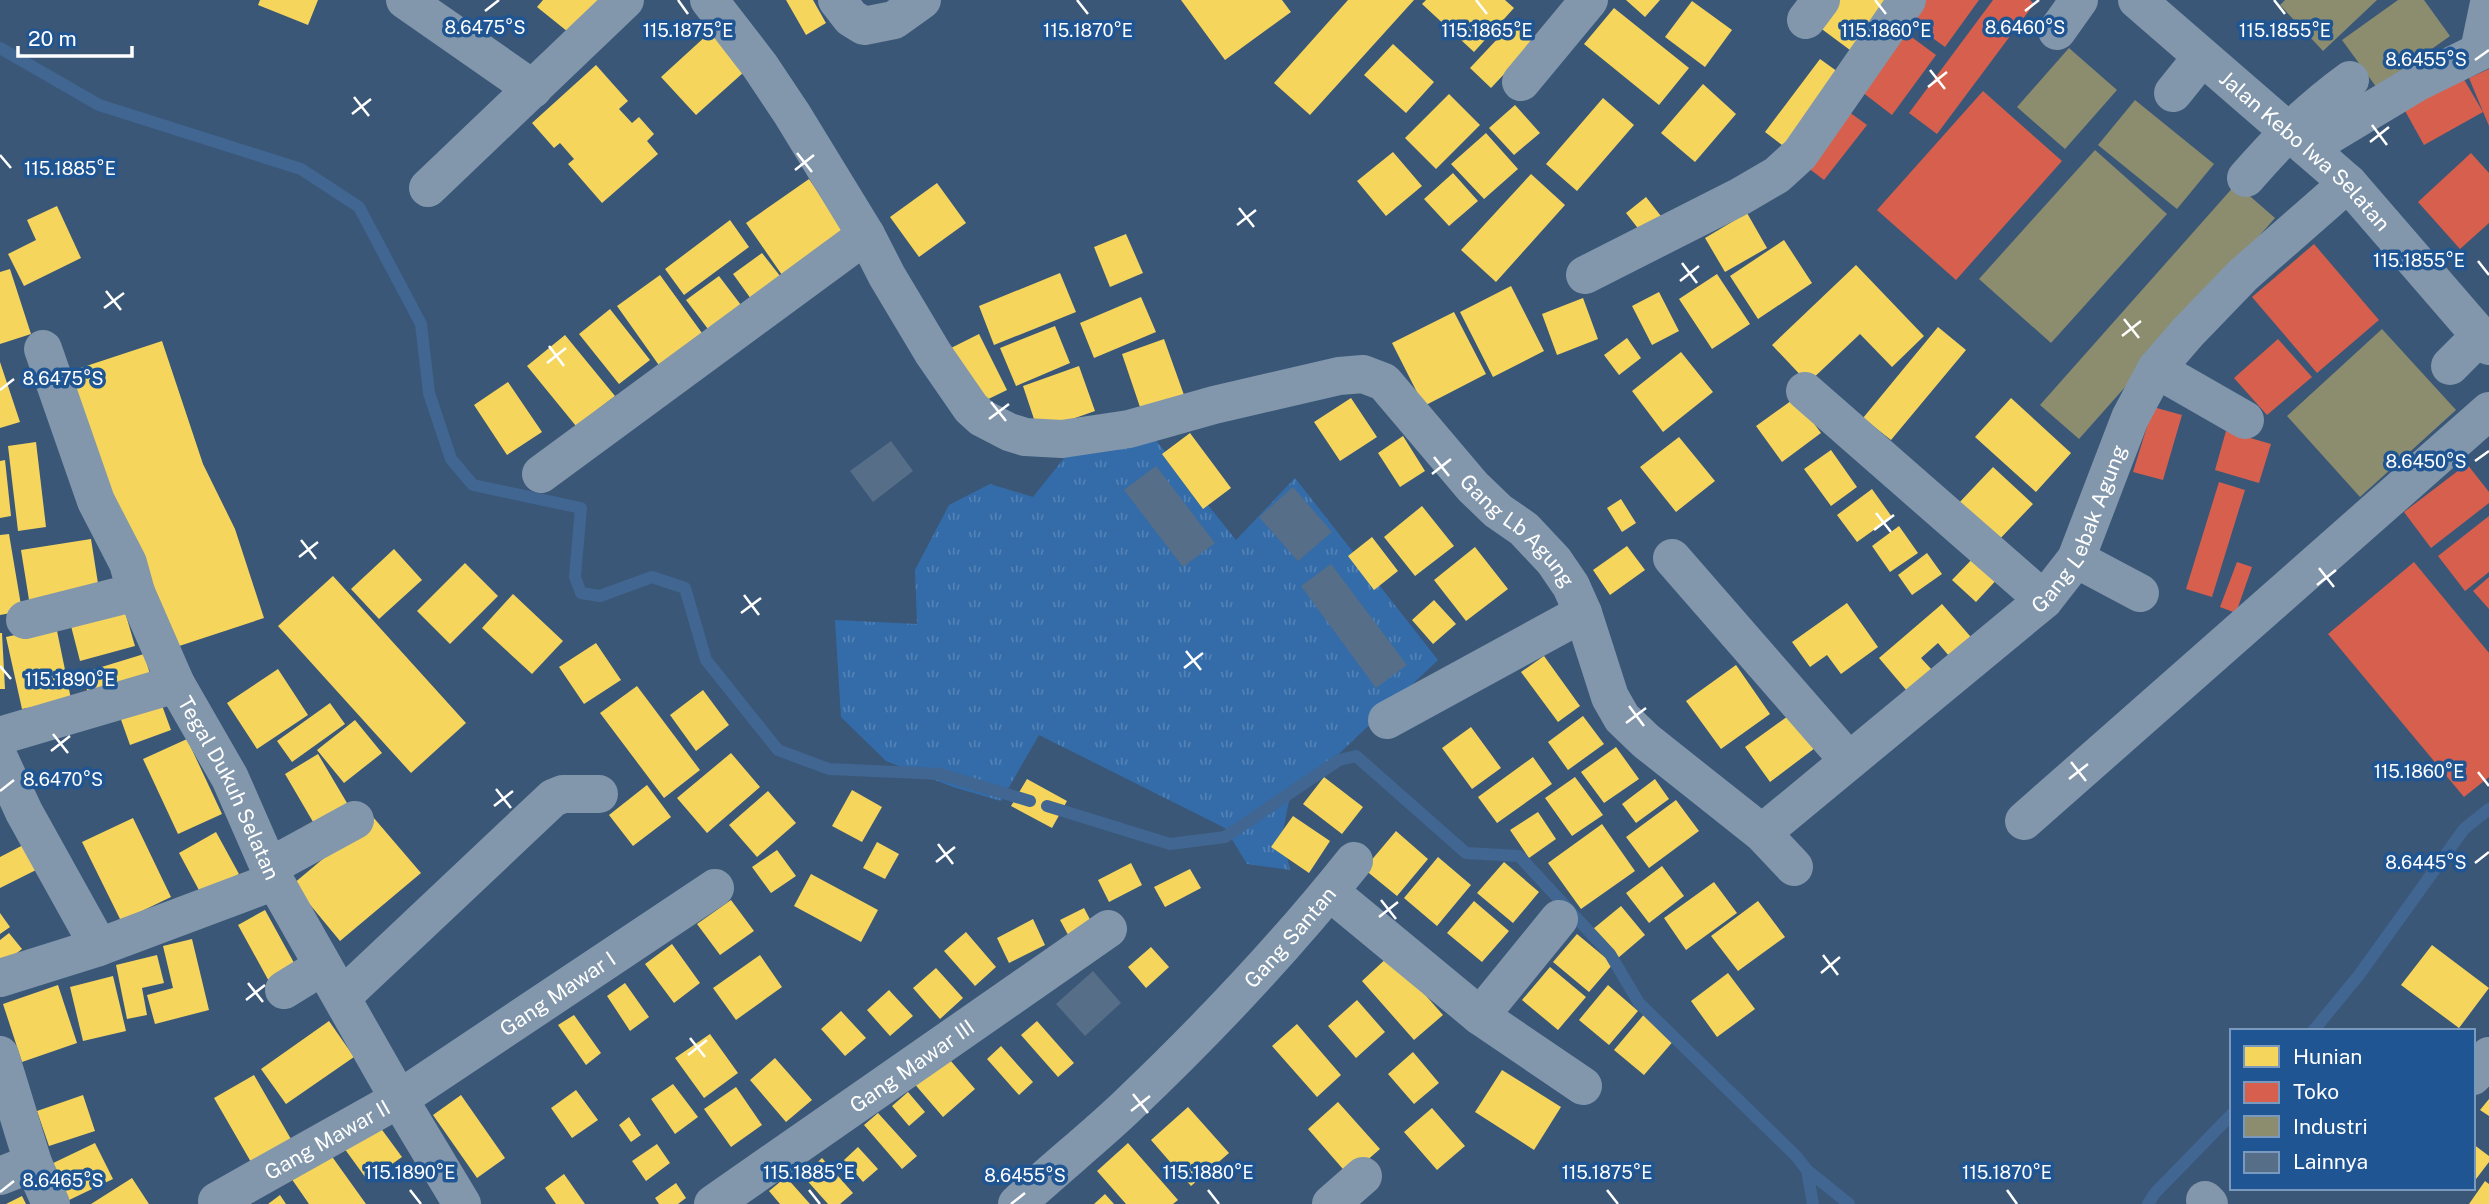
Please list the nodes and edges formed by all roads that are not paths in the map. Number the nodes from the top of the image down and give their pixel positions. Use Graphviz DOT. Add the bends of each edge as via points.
graph roads {
  1 [pos="405,0"];
  2 [pos="625,0"];
  3 [pos="709,0"];
  4 [pos="837,0"];
  5 [pos="922,0"];
  6 [pos="1589,0"];
  7 [pos="1907,0"];
  8 [pos="2079,0"];
  9 [pos="2137,0"];
  10 [pos="2489,3"];
  11 [pos="2057,31"];
  12 [pos="2484,49"];
  13 [pos="2202,57"];
  14 [pos="2350,80"];
  15 [pos="1521,82"];
  16 [pos="533,89"];
  17 [pos="2173,93"];
  18 [pos="2298,139"];
  19 [pos="2246,178"];
  20 [pos="2348,183"];
  21 [pos="428,188"];
  22 [pos="866,235"];
  23 [pos="1585,275"];
  24 [pos="2485,341"];
  25 [pos="43,349"];
  26 [pos="2450,366"];
  27 [pos="2156,369"];
  28 [pos="1805,391"];
  29 [pos="2489,411"];
  30 [pos="2245,420"];
  31 [pos="541,474"];
  32 [pos="1672,558"];
  33 [pos="2076,559"];
  34 [pos="136,592"];
  35 [pos="2140,593"];
  36 [pos="2043,600"];
  37 [pos="1583,613"];
  38 [pos="25,620"];
  39 [pos="177,684"];
  40 [pos="1387,720"];
  41 [pos="0,737"];
  42 [pos="0,760"];
  43 [pos="1849,761"];
  44 [pos="599,794"];
  45 [pos="355,820"];
  46 [pos="2024,821"];
  47 [pos="1762,833"];
  48 [pos="1354,861"];
  49 [pos="1794,867"];
  50 [pos="272,874"];
  51 [pos="715,888"];
  52 [pos="1330,891"];
  53 [pos="1559,919"];
  54 [pos="1108,929"];
  55 [pos="99,947"];
  56 [pos="0,978"];
  57 [pos="333,981"];
  58 [pos="284,990"];
  59 [pos="1480,1016"];
  60 [pos="0,1055"];
  61 [pos="2489,1056"];
  62 [pos="2475,1074"];
  63 [pos="1583,1086"];
  64 [pos="399,1099"];
  65 [pos="16,1170"];
  66 [pos="1363,1177"];
  67 [pos="449,1199"];
  68 [pos="217,1201"];
  69 [pos="51,1204"];
  70 [pos="713,1204"];
  71 [pos="1017,1204"];
  72 [pos="1331,1204"];
  1 -- 16 [label="street"];
  2 -- 16 [label="street"];
  3 -- 22 [label="street, Gang Lb Agung" via="792,114"];
  4 -- 5 [label="street" via="864,26 894,20"];
  6 -- 15 [label="street"];
  7 -- 23 [label="street" via="1800,153 1777,175"];
  8 -- 11 [label="street"];
  9 -- 13 [label="street, Jalan Kebo Iwa Selatan"];
  10 -- 12 [label="street"];
  12 -- 18 [label="street"];
  13 -- 17 [label="street"];
  13 -- 18 [label="street, Jalan Kebo Iwa Selatan"];
  14 -- 18 [label="street" via="2318,104"];
  16 -- 21 [label="street"];
  18 -- 19 [label="street"];
  18 -- 20 [label="street, Jalan Kebo Iwa Selatan"];
  20 -- 24 [label="street, Jalan Kebo Iwa Selatan"];
  20 -- 27 [label="street, Gang Lebak Agung" via="2243,275"];
  22 -- 31 [label="street"];
  22 -- 37 [label="street, Gang Lb Agung" via="933,353 971,408 1009,432 1037,439 1096,436 1326,379 1363,374 1384,382 1473,487 1555,561"];
  24 -- 26 [label="street"];
  25 -- 34 [label="street, Tegal Dukuh Selatan" via="96,500 128,563"];
  27 -- 30 [label="street"];
  27 -- 33 [label="street, Gang Lebak Agung" via="2130,418"];
  28 -- 36 [label="street"];
  29 -- 46 [label="street"];
  32 -- 43 [label="street"];
  33 -- 35 [label="street"];
  33 -- 36 [label="street, Gang Lebak Agung"];
  34 -- 38 [label="street"];
  34 -- 39 [label="street, Tegal Dukuh Selatan"];
  36 -- 43 [label="street, Gang Lebak Agung"];
  37 -- 40 [label="street"];
  37 -- 47 [label="street, Gang Lb Agung" via="1609,697 1622,718"];
  39 -- 41 [label="street"];
  39 -- 50 [label="street, Tegal Dukuh Selatan" via="230,778"];
  42 -- 55 [label="street"];
  43 -- 47 [label="street, Gang Lebak Agung"];
  44 -- 57 [label="street" via="553,798"];
  45 -- 50 [label="street"];
  47 -- 49 [label="street, Gang Lb Agung"];
  48 -- 52 [label="street"];
  50 -- 55 [label="street"];
  50 -- 57 [label="street, Tegal Dukuh Selatan"];
  51 -- 64 [label="street, Gang Mawar I"];
  52 -- 59 [label="street, Gang Santan"];
  52 -- 71 [label="street, Gang Santan" via="1189,1046"];
  53 -- 59 [label="street"];
  54 -- 70 [label="street, Gang Mawar III"];
  55 -- 56 [label="street"];
  57 -- 58 [label="street"];
  57 -- 64 [label="street, Tegal Dukuh Selatan"];
  59 -- 63 [label="street, Gang Santan"];
  60 -- 65 [label="street"];
  61 -- 62 [label="street"];
  64 -- 67 [label="street, Tegal Dukuh Selatan"];
  64 -- 68 [label="street, Gang Mawar II"];
  65 -- 69 [label="street"];
  66 -- 72 [label="street"];
}
